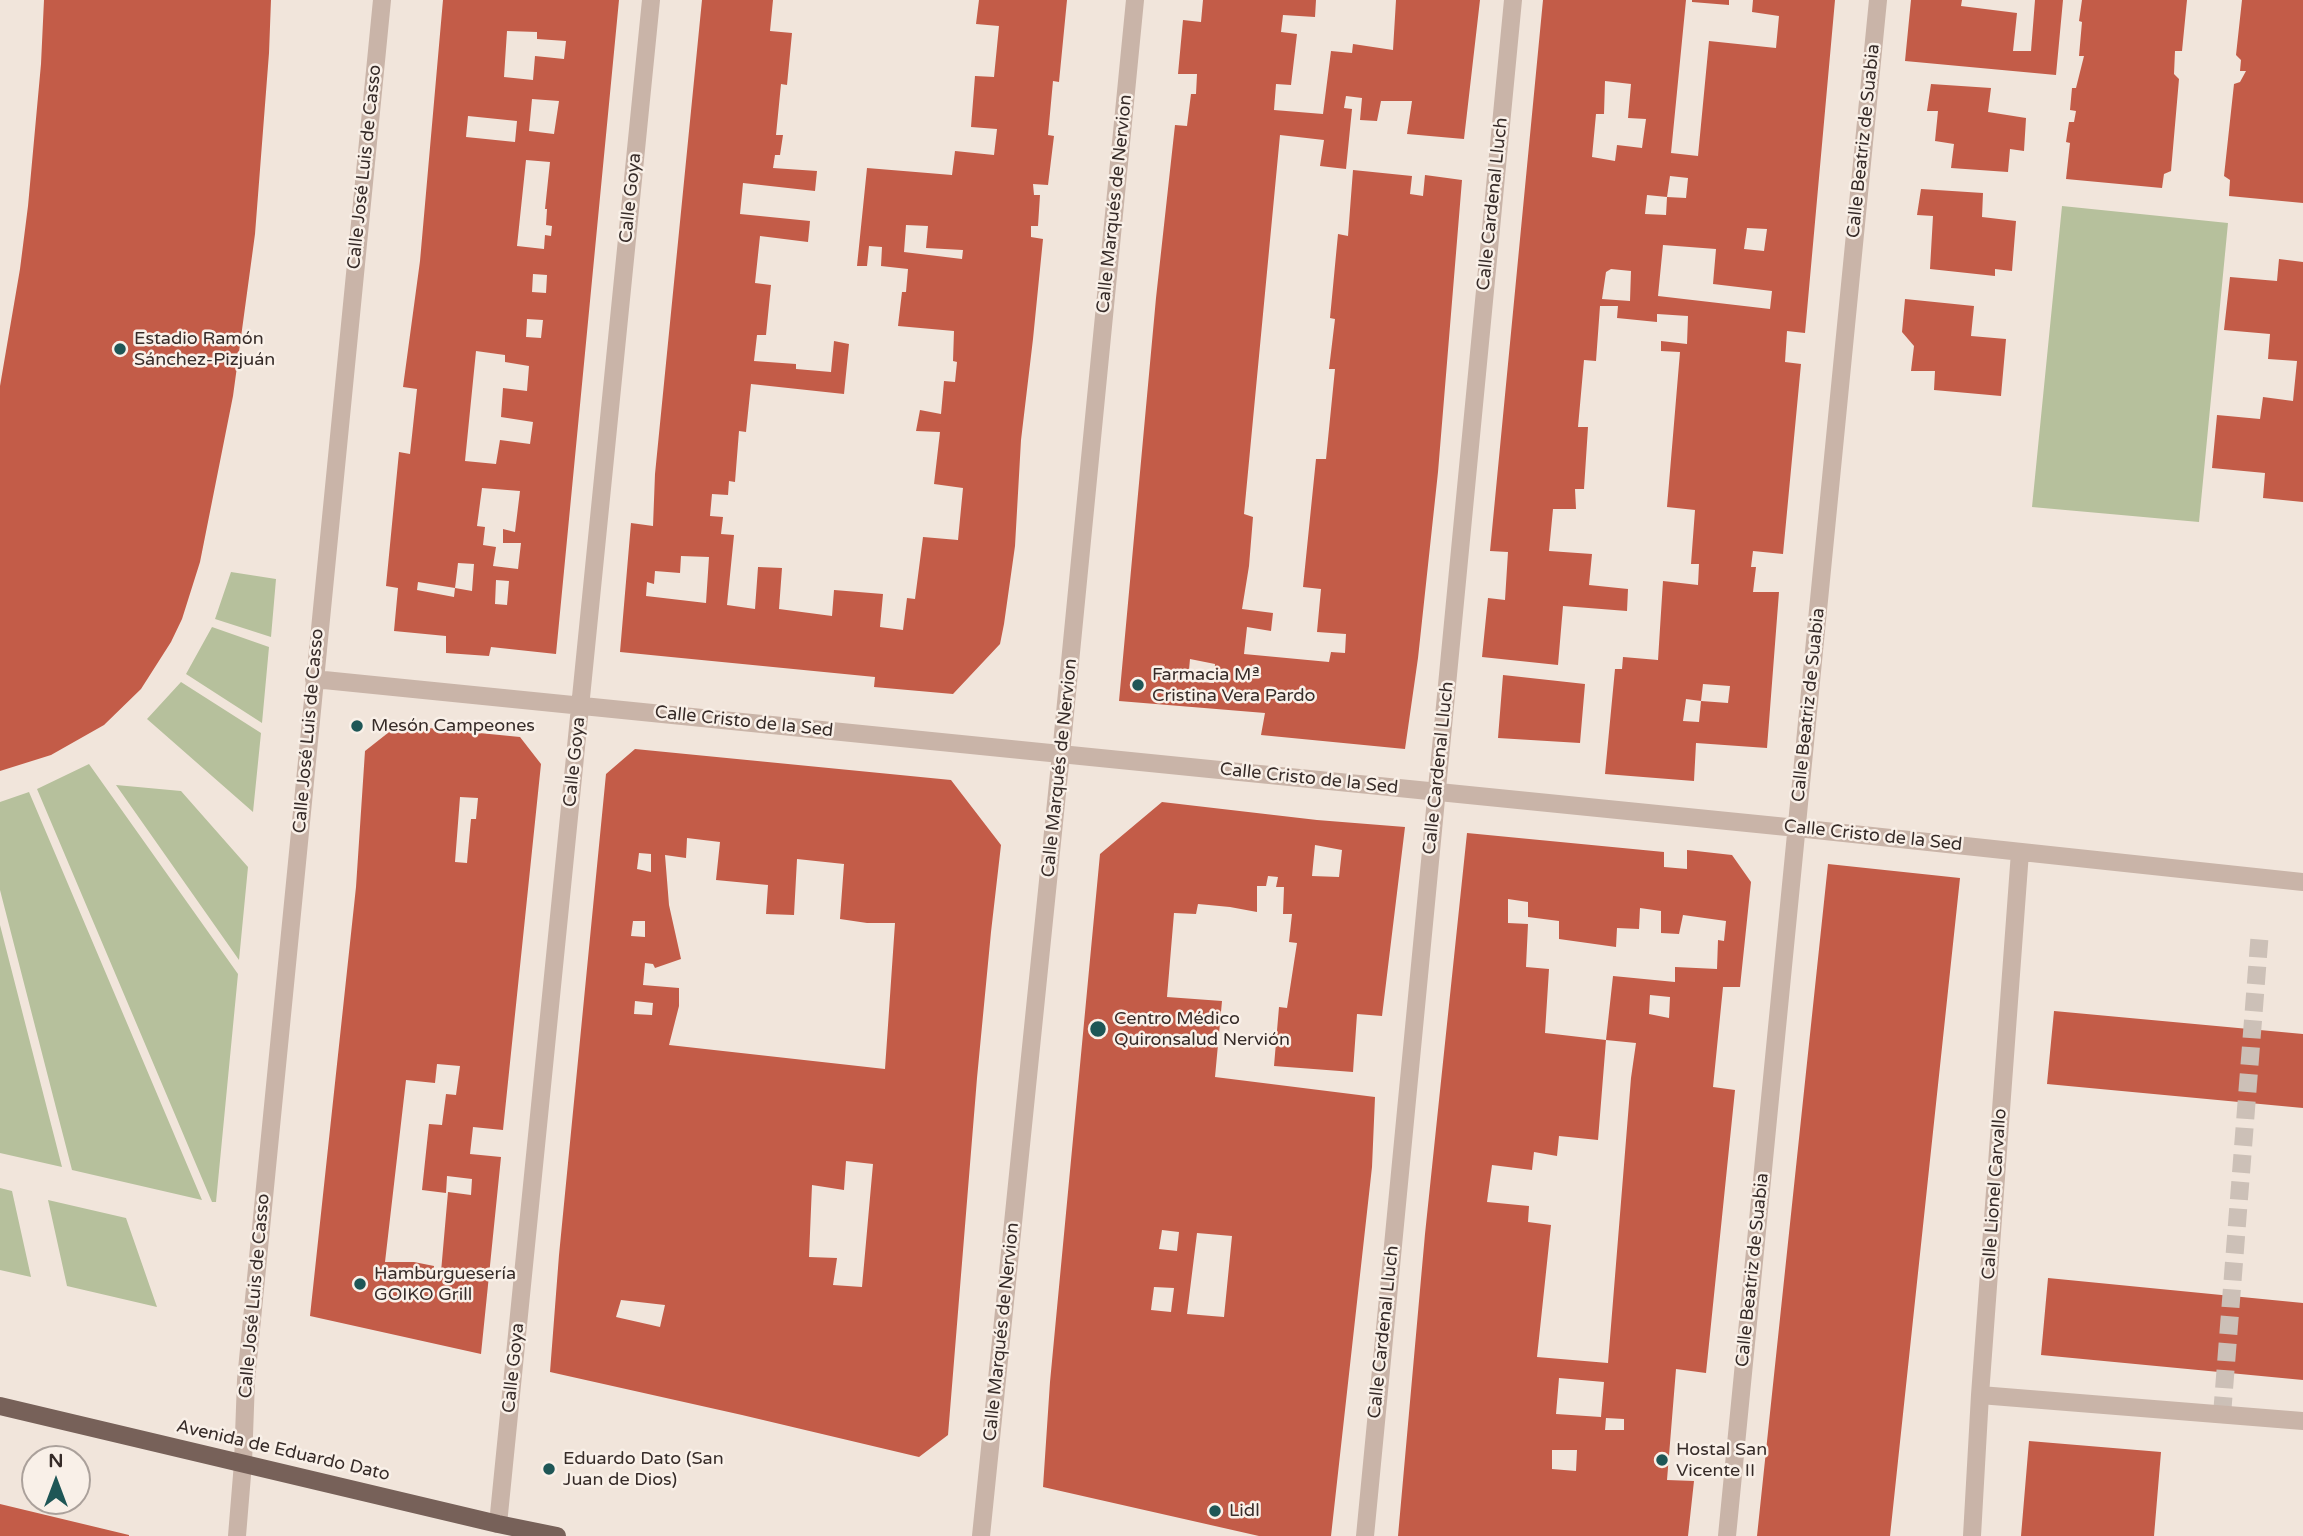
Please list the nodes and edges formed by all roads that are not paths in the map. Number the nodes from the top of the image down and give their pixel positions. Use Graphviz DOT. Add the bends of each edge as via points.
graph roads {
  1 [pos="382,0"];
  2 [pos="651,0"];
  3 [pos="1135,0"];
  4 [pos="1513,0"];
  5 [pos="1878,0"];
  6 [pos="314,679"];
  7 [pos="581,706"];
  8 [pos="1061,754"];
  9 [pos="1436,792"];
  10 [pos="1797,828"];
  11 [pos="2020,852"];
  12 [pos="2303,882"];
  13 [pos="1980,1395"];
  14 [pos="0,1406"];
  15 [pos="2303,1422"];
  16 [pos="243,1463"];
  17 [pos="498,1524"];
  18 [pos="237,1536"];
  19 [pos="557,1536"];
  20 [pos="981,1536"];
  21 [pos="1364,1536"];
  22 [pos="1727,1536"];
  23 [pos="1972,1536"];
  1 -- 6 [label="street, Calle José Luis de Casso"];
  2 -- 7 [label="street, Calle Goya"];
  3 -- 8 [label="street, Calle Marqués de Nervion"];
  4 -- 9 [label="street, Calle Cardenal Lluch"];
  5 -- 10 [label="street, Calle Beatriz de Suabia"];
  6 -- 7 [label="street, Calle Cristo de la Sed"];
  6 -- 16 [label="street, Calle José Luis de Casso" via="246,1380"];
  7 -- 8 [label="street, Calle Cristo de la Sed"];
  7 -- 17 [label="street, Calle Goya"];
  8 -- 9 [label="street, Calle Cristo de la Sed"];
  8 -- 20 [label="street, Calle Marqués de Nervion"];
  9 -- 10 [label="street, Calle Cristo de la Sed"];
  9 -- 21 [label="street, Calle Cardenal Lluch"];
  10 -- 11 [label="street, Calle Cristo de la Sed"];
  10 -- 22 [label="street, Calle Beatriz de Suabia"];
  11 -- 12 [label="street, Calle Cristo de la Sed"];
  11 -- 13 [label="street, Calle Lionel Carvallo"];
  13 -- 15 [label="street"];
  13 -- 23 [label="street, Calle Lionel Carvallo"];
  14 -- 16 [label="main road, Avenida de Eduardo Dato"];
  16 -- 17 [label="main road, Avenida de Eduardo Dato"];
  16 -- 18 [label="street, Calle José Luis de Casso"];
  17 -- 19 [label="main road, Avenida de Eduardo Dato"];
}
